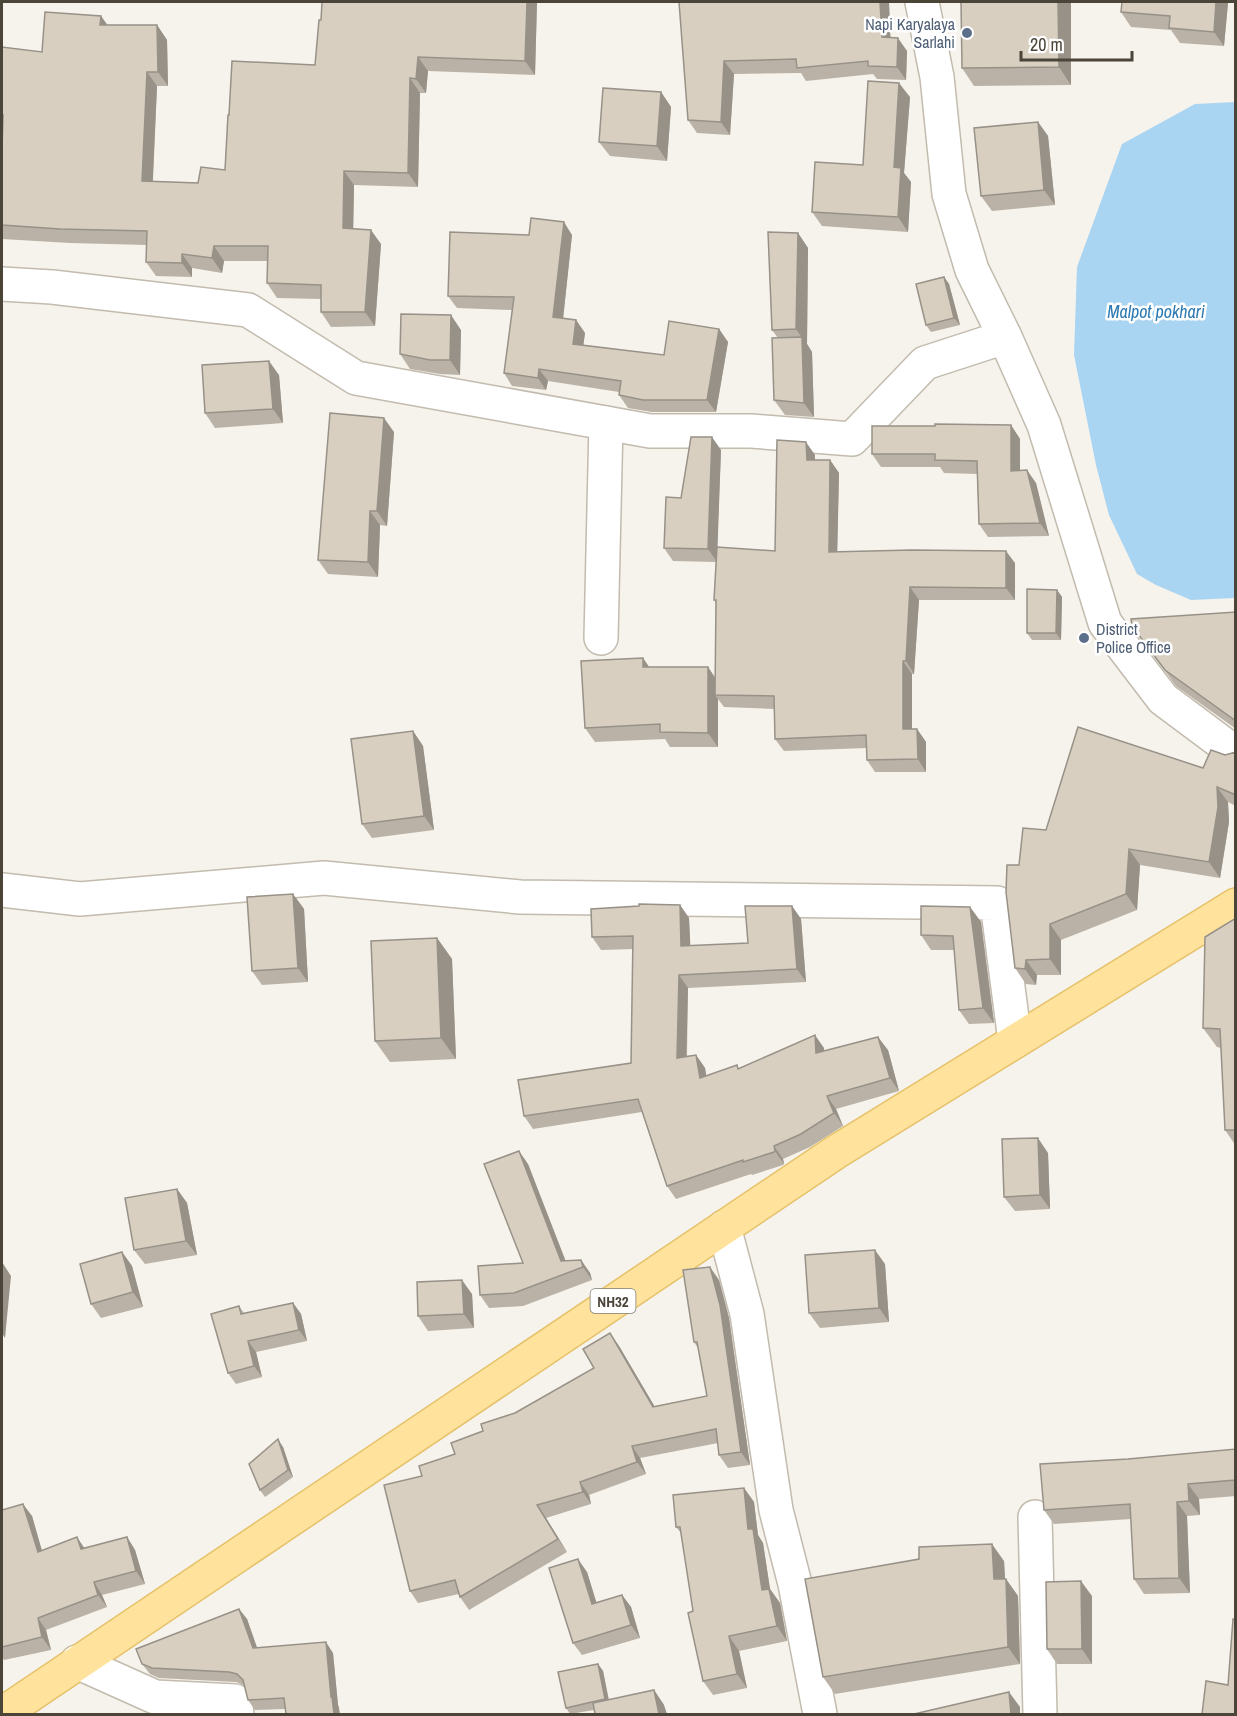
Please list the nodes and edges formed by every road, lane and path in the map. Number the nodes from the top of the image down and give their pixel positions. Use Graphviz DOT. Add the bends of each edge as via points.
graph roads {
  1 [pos="922,2"];
  2 [pos="2,284"];
  3 [pos="1005,337"];
  4 [pos="606,423"];
  5 [pos="601,638"];
  6 [pos="1236,752"];
  7 [pos="2,890"];
  8 [pos="1236,905"];
  9 [pos="1015,1041"];
  10 [pos="724,1227"];
  11 [pos="1035,1517"];
  12 [pos="77,1662"];
  13 [pos="2,1714"];
  14 [pos="237,1714"];
  15 [pos="820,1714"];
  16 [pos="1040,1714"];
  1 -- 3 [label="street" via="937,77 950,194 972,270"];
  2 -- 4 [label="street" via="248,310 356,378"];
  3 -- 4 [label="street" via="925,363 852,438 751,431 650,431"];
  3 -- 6 [label="street" via="1044,425 1106,623 1163,699"];
  4 -- 5 [label="street"];
  7 -- 9 [label="street" via="80,899 324,878 520,897 997,903"];
  8 -- 9 [label="main road, NH32"];
  9 -- 10 [label="main road, NH32"];
  10 -- 12 [label="main road, NH32"];
  10 -- 15 [label="street" via="747,1314 776,1510"];
  11 -- 16 [label="street"];
  12 -- 13 [label="main road, NH32"];
  12 -- 14 [label="street" via="155,1697 235,1701"];
}
